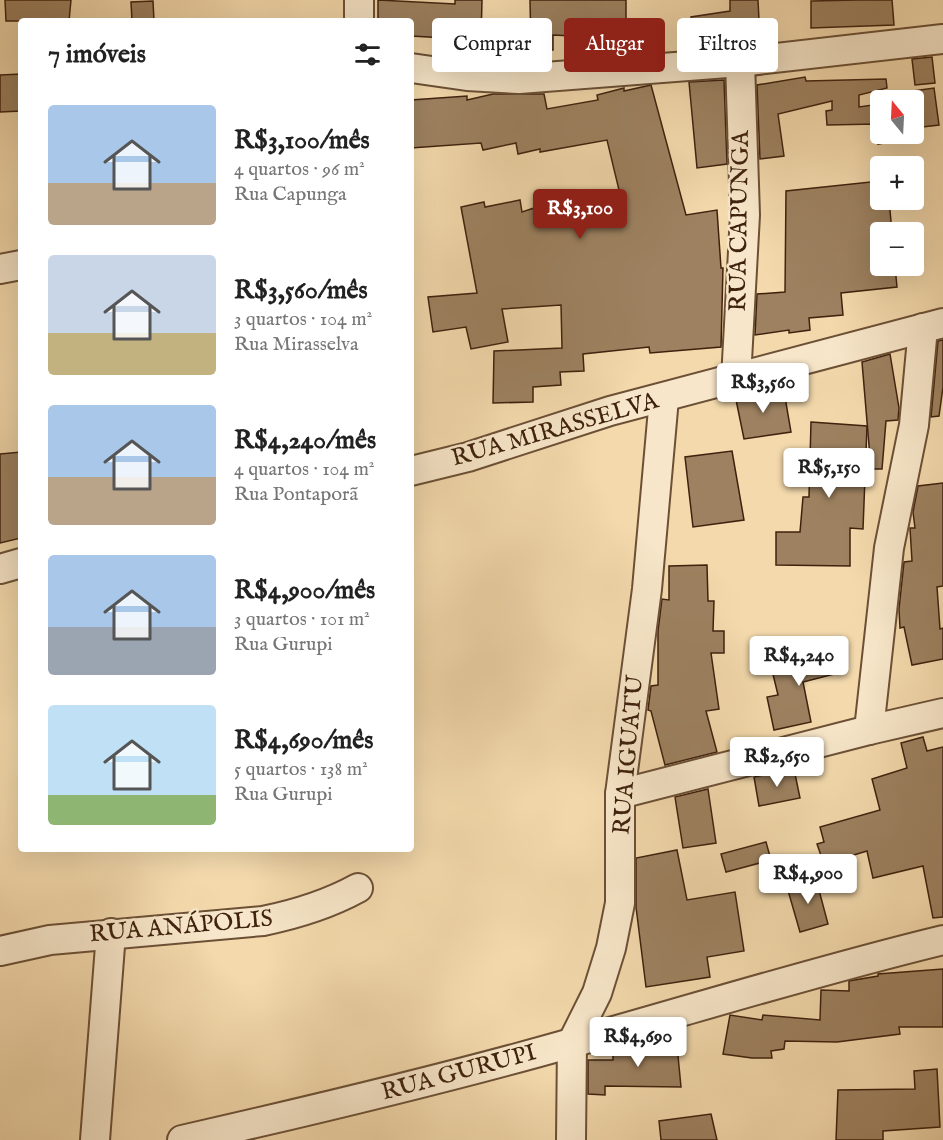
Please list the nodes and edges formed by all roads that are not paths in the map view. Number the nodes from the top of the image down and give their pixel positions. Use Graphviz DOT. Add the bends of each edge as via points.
graph roads {
  1 [pos="359,0"];
  2 [pos="359,18"];
  3 [pos="943,39"];
  4 [pos="778,58"];
  5 [pos="677,67"];
  6 [pos="414,68"];
  7 [pos="740,72"];
  8 [pos="18,266"];
  9 [pos="0,269"];
  10 [pos="933,326"];
  11 [pos="736,379"];
  12 [pos="664,398"];
  13 [pos="414,470"];
  14 [pos="18,564"];
  15 [pos="0,569"];
  16 [pos="943,714"];
  17 [pos="869,729"];
  18 [pos="620,794"];
  19 [pos="358,888"];
  20 [pos="111,933"];
  21 [pos="943,940"];
  22 [pos="0,951"];
  23 [pos="572,1043"];
  24 [pos="95,1140"];
  25 [pos="182,1140"];
  26 [pos="571,1140"];
  1 -- 2 [label="street"];
  3 -- 4 [label="street"];
  5 -- 6 [label="street" via="519,79"];
  7 -- 11 [label="street, RUA CAPUNGA" via="745,215"];
  8 -- 9 [label="street"];
  10 -- 11 [label="street, RUA MIRASSELVA"];
  10 -- 17 [label="street" via="889,549"];
  11 -- 12 [label="street, RUA MIRASSELVA"];
  12 -- 13 [label="street, RUA MIRASSELVA"];
  12 -- 18 [label="street, RUA IGUATU" via="647,589"];
  14 -- 15 [label="street"];
  16 -- 17 [label="street"];
  17 -- 18 [label="street"];
  18 -- 23 [label="street, RUA IGUATU" via="620,903 597,993"];
  19 -- 20 [label="street, RUA ANÁPOLIS" via="331,903 263,921"];
  20 -- 22 [label="street, RUA ANÁPOLIS"];
  20 -- 24 [label="street"];
  21 -- 23 [label="street, RUA GURUPI"];
  23 -- 25 [label="street, RUA GURUPI"];
  23 -- 26 [label="street, RUA IGUATU"];
}
